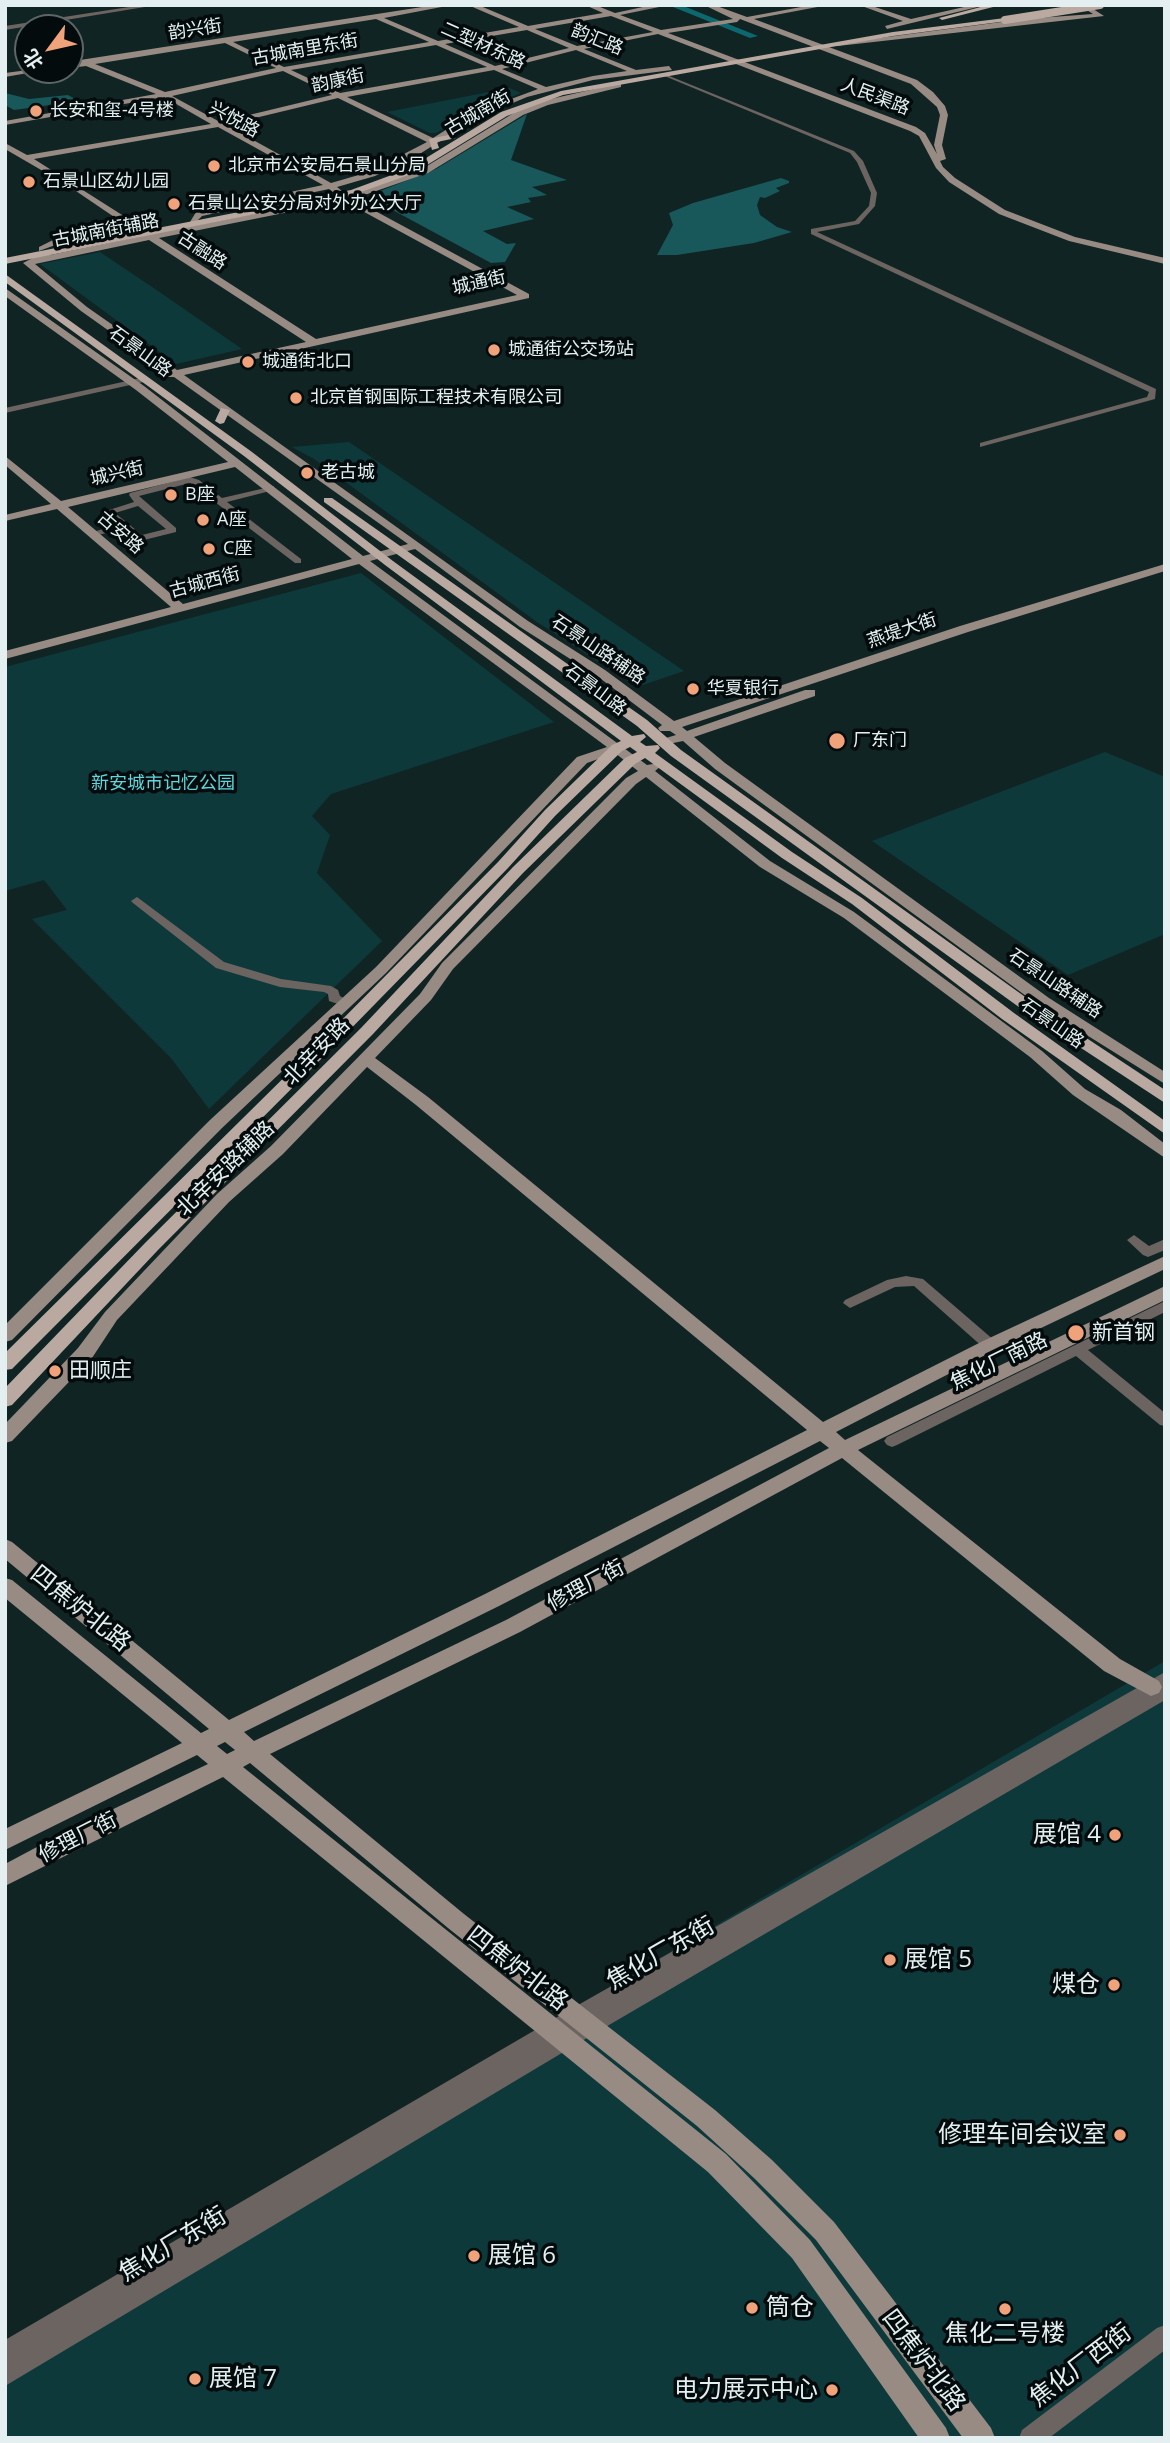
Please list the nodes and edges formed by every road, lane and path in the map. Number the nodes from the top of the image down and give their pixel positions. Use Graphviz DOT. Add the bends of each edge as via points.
graph roads {
  1 [pos="155,5"];
  2 [pos="438,5"];
  3 [pos="449,5"];
  4 [pos="471,5"];
  5 [pos="588,5"];
  6 [pos="707,5"];
  7 [pos="825,5"];
  8 [pos="862,5"];
  9 [pos="869,5"];
  10 [pos="998,5"];
  11 [pos="1082,5"];
  12 [pos="1100,5"];
  13 [pos="662,6"];
  14 [pos="981,7"];
  15 [pos="726,12"];
  16 [pos="614,15"];
  17 [pos="735,15"];
  18 [pos="378,16"];
  19 [pos="750,18"];
  20 [pos="914,21"];
  21 [pos="763,26"];
  22 [pos="5,28"];
  23 [pos="527,28"];
  24 [pos="656,33"];
  25 [pos="889,33"];
  26 [pos="224,40"];
  27 [pos="841,41"];
  28 [pos="440,43"];
  29 [pos="812,44"];
  30 [pos="822,47"];
  31 [pos="576,48"];
  32 [pos="727,58"];
  33 [pos="737,61"];
  34 [pos="84,62"];
  35 [pos="84,65"];
  36 [pos="497,68"];
  37 [pos="283,69"];
  38 [pos="633,71"];
  39 [pos="667,71"];
  40 [pos="544,90"];
  41 [pos="162,96"];
  42 [pos="338,96"];
  43 [pos="5,123"];
  44 [pos="216,125"];
  45 [pos="433,144"];
  46 [pos="5,145"];
  47 [pos="27,158"];
  48 [pos="336,194"];
  49 [pos="146,234"];
  50 [pos="44,252"];
  51 [pos="5,256"];
  52 [pos="1165,259"];
  53 [pos="5,262"];
  54 [pos="27,263"];
  55 [pos="5,277"];
  56 [pos="55,284"];
  57 [pos="5,291"];
  58 [pos="516,295"];
  59 [pos="68,309"];
  60 [pos="314,342"];
  61 [pos="172,372"];
  62 [pos="153,377"];
  63 [pos="131,383"];
  64 [pos="5,411"];
  65 [pos="223,416"];
  66 [pos="983,445"];
  67 [pos="248,454"];
  68 [pos="5,459"];
  69 [pos="237,463"];
  70 [pos="271,488"];
  71 [pos="220,501"];
  72 [pos="139,503"];
  73 [pos="59,505"];
  74 [pos="5,519"];
  75 [pos="124,526"];
  76 [pos="94,533"];
  77 [pos="403,546"];
  78 [pos="377,554"];
  79 [pos="359,558"];
  80 [pos="298,561"];
  81 [pos="1165,567"];
  82 [pos="1165,577"];
  83 [pos="177,606"];
  84 [pos="505,647"];
  85 [pos="5,649"];
  86 [pos="5,655"];
  87 [pos="525,680"];
  88 [pos="672,726"];
  89 [pos="652,732"];
  90 [pos="686,736"];
  91 [pos="664,743"];
  92 [pos="623,744"];
  93 [pos="637,756"];
  94 [pos="660,762"];
  95 [pos="644,772"];
  96 [pos="517,894"];
  97 [pos="137,901"];
  98 [pos="857,901"];
  99 [pos="471,918"];
  100 [pos="885,942"];
  101 [pos="413,957"];
  102 [pos="381,970"];
  103 [pos="345,1002"];
  104 [pos="1064,1056"];
  105 [pos="365,1058"];
  106 [pos="1165,1079"];
  107 [pos="1165,1098"];
  108 [pos="1124,1122"];
  109 [pos="1165,1129"];
  110 [pos="1165,1153"];
  111 [pos="223,1198"];
  112 [pos="120,1223"];
  113 [pos="137,1231"];
  114 [pos="1134,1240"];
  115 [pos="1165,1244"];
  116 [pos="152,1246"];
  117 [pos="1165,1262"];
  118 [pos="97,1272"];
  119 [pos="1165,1292"];
  120 [pos="850,1303"];
  121 [pos="1165,1306"];
  122 [pos="33,1308"];
  123 [pos="5,1336"];
  124 [pos="990,1345"];
  125 [pos="1077,1349"];
  126 [pos="5,1364"];
  127 [pos="5,1400"];
  128 [pos="1165,1421"];
  129 [pos="821,1431"];
  130 [pos="5,1436"];
  131 [pos="892,1441"];
  132 [pos="843,1449"];
  133 [pos="5,1547"];
  134 [pos="5,1586"];
  135 [pos="1161,1690"];
  136 [pos="225,1729"];
  137 [pos="197,1743"];
  138 [pos="253,1752"];
  139 [pos="225,1765"];
  140 [pos="5,1840"];
  141 [pos="5,1876"];
  142 [pos="584,2021"];
  143 [pos="559,2035"];
  144 [pos="1165,2336"];
  145 [pos="5,2352"];
  146 [pos="5,2375"];
  147 [pos="936,2438"];
  148 [pos="981,2438"];
  149 [pos="1030,2438"];
  1 -- 22 [label="street"];
  2 -- 18 [label="street, 韵兴街"];
  3 -- 18 [label="street, 韵兴街"];
  4 -- 23 [label="street, 韵汇路"];
  5 -- 16 [label="street"];
  6 -- 15 [label="street, 人民渠路"];
  7 -- 19 [label="street"];
  8 -- 20 [label="street"];
  9 -- 20 [label="street"];
  10 -- 14 [label="main road"];
  11 -- 27 [label="street" via="1101,16"];
  12 -- 25 [label="main road, bridge"];
  13 -- 16 [label="street, 古城南里东街"];
  14 -- 20 [label="street"];
  14 -- 25 [label="main road"];
  15 -- 17 [label="street, 人民渠路"];
  15 -- 19 [label="street"];
  16 -- 23 [label="street, 古城南里东街"];
  16 -- 24 [label="street"];
  17 -- 21 [label="street, 人民渠路"];
  17 -- 24 [label="street, 韵康街" via="737,20"];
  18 -- 26 [label="street, 韵兴街"];
  18 -- 28 [label="street, 二型材东路"];
  19 -- 21 [label="street"];
  20 -- 27 [label="street"];
  21 -- 29 [label="street, 人民渠路"];
  23 -- 28 [label="street, 古城南里东街"];
  23 -- 31 [label="street, 韵汇路"];
  24 -- 31 [label="street, 韵康街"];
  24 -- 32 [label="street, 人民渠路"];
  25 -- 27 [label="main road, 古城南街"];
  26 -- 34 [label="street, 韵兴街"];
  26 -- 37 [label="street"];
  27 -- 29 [label="main road, 古城南街"];
  27 -- 30 [label="main road, 古城南街"];
  28 -- 36 [label="street, 二型材东路"];
  28 -- 37 [label="street, 古城南里东街"];
  29 -- 30 [label="street, 人民渠路"];
  29 -- 32 [label="main road, 古城南街"];
  30 -- 33 [label="main road, 古城南街"];
  30 -- 52 [label="street, 人民渠路" via="893,72 930,94 944,115 938,145 942,160 951,174 979,195 1067,234"];
  31 -- 36 [label="street, 韵康街"];
  31 -- 38 [label="street, 韵汇路"];
  32 -- 33 [label="street, 人民渠路"];
  32 -- 39 [label="main road, 古城南街"];
  33 -- 39 [label="main road, 古城南街"];
  33 -- 52 [label="street, 人民渠路" via="913,129 925,138 940,168 952,180 1002,212 1072,239"];
  35 -- 41 [label="street, 兴悦路"];
  36 -- 40 [label="street, 二型材东路"];
  36 -- 42 [label="street, 韵康街"];
  37 -- 41 [label="street, 古城南里东街"];
  37 -- 42 [label="street"];
  38 -- 39 [label="street"];
  38 -- 40 [label="street"];
  39 -- 40 [label="main road, 古城南街"];
  39 -- 48 [label="street, 古城南街辅路" via="661,77 545,103 503,122 425,171"];
  39 -- 66 [label="street" via="852,152 874,193 872,206 857,223 813,233 1153,391 1151,399"];
  40 -- 45 [label="main road, 古城南街"];
  40 -- 45 [label="street" via="495,106"];
  41 -- 43 [label="street, 古城南里东街"];
  41 -- 44 [label="street, 兴悦路"];
  42 -- 44 [label="street, 韵康街"];
  42 -- 45 [label="street"];
  44 -- 47 [label="street, 韵康街"];
  44 -- 48 [label="street, 兴悦路"];
  45 -- 48 [label="main road, 古城南街" via="390,173"];
  46 -- 47 [label="street, 古融路"];
  47 -- 49 [label="street, 古融路"];
  48 -- 49 [label="street, 古城南街辅路"];
  48 -- 49 [label="main road, 古城南街" via="192,220"];
  48 -- 58 [label="street, 兴悦路"];
  49 -- 50 [label="street, 古城南街辅路" via="122,230 56,242"];
  49 -- 54 [label="street, 古城南街辅路"];
  49 -- 60 [label="street, 古融路"];
  50 -- 51 [label="main road"];
  50 -- 53 [label="main road"];
  50 -- 54 [label="street"];
  53 -- 59 [label="main road, 石景山路"];
  54 -- 56 [label="street, 石景山路辅路"];
  55 -- 62 [label="main road, 石景山路"];
  56 -- 59 [label="street"];
  56 -- 61 [label="street, 石景山路辅路"];
  57 -- 63 [label="street"];
  58 -- 60 [label="street, 城通街"];
  59 -- 62 [label="main road, 石景山路"];
  60 -- 61 [label="street, 城通街"];
  61 -- 62 [label="street, 城通街"];
  61 -- 65 [label="street, 石景山路辅路"];
  62 -- 63 [label="street"];
  62 -- 65 [label="main road, 石景山路"];
  62 -- 67 [label="main road, 石景山路"];
  63 -- 64 [label="street"];
  63 -- 69 [label="street"];
  65 -- 77 [label="main road, 石景山路"];
  65 -- 77 [label="street, 石景山路辅路" via="341,490"];
  67 -- 70 [label="street"];
  67 -- 78 [label="main road, 石景山路"];
  68 -- 73 [label="street, 古安路"];
  69 -- 70 [label="street"];
  69 -- 73 [label="street, 城兴街"];
  70 -- 71 [label="street"];
  70 -- 79 [label="street"];
  71 -- 72 [label="street" via="190,480 135,494"];
  71 -- 80 [label="street"];
  72 -- 75 [label="street" via="108,512"];
  72 -- 75 [label="street" via="173,530 140,538"];
  73 -- 74 [label="street, 城兴街"];
  73 -- 76 [label="street, 古安路"];
  75 -- 76 [label="street"];
  76 -- 83 [label="street, 古安路"];
  77 -- 78 [label="street, 古城西街"];
  77 -- 88 [label="street, 石景山路辅路" via="565,648"];
  77 -- 89 [label="main road, 石景山路"];
  78 -- 79 [label="street, 古城西街"];
  78 -- 84 [label="main road, 石景山路"];
  79 -- 83 [label="street, 古城西街"];
  79 -- 87 [label="street"];
  81 -- 88 [label="street, 燕堤大街"];
  82 -- 90 [label="street, 燕堤大街"];
  83 -- 85 [label="street, 古城西街"];
  83 -- 86 [label="street, 古城西街"];
  84 -- 87 [label="street"];
  84 -- 92 [label="main road, 石景山路"];
  87 -- 92 [label="street"];
  88 -- 89 [label="street, 燕堤大街"];
  88 -- 90 [label="street, 石景山路辅路"];
  89 -- 91 [label="main road, 石景山路"];
  89 -- 92 [label="main road, 北辛安路"];
  90 -- 91 [label="street, 燕堤大街"];
  90 -- 106 [label="street, 石景山路辅路" via="720,766 1043,1001"];
  91 -- 93 [label="main road, 北辛安路"];
  91 -- 107 [label="main road, 石景山路" via="1018,999"];
  92 -- 93 [label="street"];
  92 -- 101 [label="main road, 北辛安路" via="550,813"];
  92 -- 102 [label="street, 北辛安路辅路" via="582,760"];
  93 -- 94 [label="main road, 石景山路"];
  93 -- 95 [label="street"];
  93 -- 99 [label="main road, 北辛安路"];
  94 -- 95 [label="street, 北辛安路辅路"];
  94 -- 98 [label="main road, 石景山路"];
  95 -- 96 [label="street, 北辛安路辅路"];
  95 -- 100 [label="street" via="765,864"];
  96 -- 99 [label="street"];
  96 -- 105 [label="street, 北辛安路辅路"];
  97 -- 103 [label="street" via="220,965 280,983 327,989 334,993 333,998"];
  98 -- 100 [label="street"];
  98 -- 104 [label="main road, 石景山路"];
  99 -- 116 [label="main road, 北辛安路" via="285,1116"];
  100 -- 108 [label="street"];
  101 -- 102 [label="street"];
  101 -- 113 [label="main road, 北辛安路"];
  102 -- 103 [label="street, 北辛安路辅路"];
  103 -- 112 [label="street, 北辛安路辅路"];
  104 -- 108 [label="street" via="1093,1094"];
  104 -- 109 [label="main road, 石景山路"];
  105 -- 111 [label="street, 北辛安路辅路" via="277,1150"];
  105 -- 129 [label="street"];
  108 -- 110 [label="street"];
  111 -- 116 [label="street"];
  111 -- 130 [label="street, 北辛安路辅路"];
  112 -- 113 [label="street"];
  112 -- 122 [label="street, 北辛安路辅路"];
  113 -- 118 [label="main road, 北辛安路"];
  114 -- 115 [label="street" via="1148,1252"];
  116 -- 127 [label="main road, 北辛安路"];
  117 -- 124 [label="street, 修理厂街"];
  118 -- 122 [label="street"];
  118 -- 126 [label="main road, 北辛安路"];
  119 -- 132 [label="street, 修理厂街"];
  120 -- 124 [label="street" via="892,1283 918,1282"];
  121 -- 125 [label="street, 焦化厂南路"];
  122 -- 123 [label="street, 北辛安路辅路"];
  124 -- 129 [label="street, 修理厂街"];
  125 -- 128 [label="street"];
  125 -- 131 [label="street, 焦化厂南路"];
  129 -- 132 [label="street"];
  129 -- 136 [label="street, 修理厂街" via="492,1600"];
  132 -- 135 [label="street" via="1112,1665"];
  132 -- 138 [label="street, 修理厂街" via="513,1626"];
  133 -- 136 [label="street, 四焦炉北路"];
  134 -- 137 [label="street, 四焦炉北路"];
  135 -- 142 [label="street, 焦化厂东街"];
  136 -- 137 [label="street, 修理厂街"];
  136 -- 138 [label="street, 四焦炉北路"];
  137 -- 139 [label="street, 四焦炉北路"];
  137 -- 140 [label="street, 修理厂街"];
  138 -- 139 [label="street, 修理厂街"];
  138 -- 142 [label="street, 四焦炉北路" via="456,1922"];
  139 -- 141 [label="street, 修理厂街"];
  139 -- 143 [label="street, 四焦炉北路"];
  142 -- 143 [label="street, 焦化厂东街"];
  142 -- 148 [label="street, 四焦炉北路" via="706,2118 825,2231"];
  143 -- 145 [label="street, 焦化厂东街"];
  143 -- 146 [label="street, 焦化厂东街"];
  143 -- 147 [label="street, 四焦炉北路" via="716,2162 801,2249"];
  144 -- 149 [label="street, 焦化厂西街"];
}
